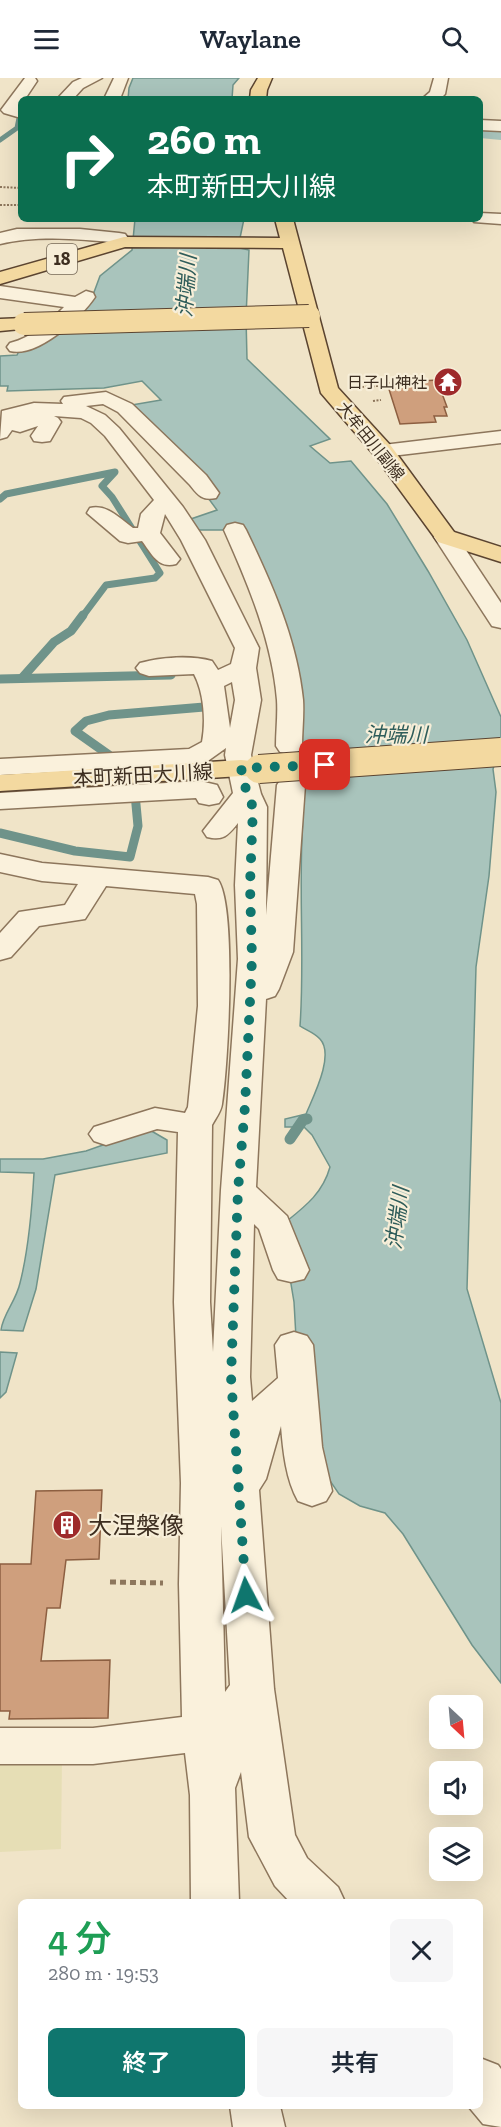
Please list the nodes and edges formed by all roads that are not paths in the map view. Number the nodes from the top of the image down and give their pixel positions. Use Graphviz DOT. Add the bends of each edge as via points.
graph roads {
  1 [pos="120,78"];
  2 [pos="265,78"];
  3 [pos="441,78"];
  4 [pos="30,81"];
  5 [pos="95,81"];
  6 [pos="20,96"];
  7 [pos="70,96"];
  8 [pos="99,96"];
  9 [pos="112,96"];
  10 [pos="258,96"];
  11 [pos="434,96"];
  12 [pos="483,125"];
  13 [pos="501,126"];
  14 [pos="483,218"];
  15 [pos="501,219"];
  16 [pos="25,222"];
  17 [pos="123,222"];
  18 [pos="284,222"];
  19 [pos="100,227"];
  20 [pos="9,236"];
  21 [pos="285,243"];
  22 [pos="119,246"];
  23 [pos="0,278"];
  24 [pos="0,283"];
  25 [pos="0,292"];
  26 [pos="73,297"];
  27 [pos="309,316"];
  28 [pos="0,325"];
  29 [pos="17,347"];
  30 [pos="29,401"];
  31 [pos="0,433"];
  32 [pos="42,436"];
  33 [pos="501,437"];
  34 [pos="0,446"];
  35 [pos="383,451"];
  36 [pos="208,494"];
  37 [pos="166,501"];
  38 [pos="98,513"];
  39 [pos="235,530"];
  40 [pos="138,535"];
  41 [pos="446,537"];
  42 [pos="501,555"];
  43 [pos="168,559"];
  44 [pos="259,580"];
  45 [pos="225,604"];
  46 [pos="501,621"];
  47 [pos="281,646"];
  48 [pos="150,668"];
  49 [pos="243,668"];
  50 [pos="207,674"];
  51 [pos="248,700"];
  52 [pos="289,746"];
  53 [pos="501,752"];
  54 [pos="0,767"];
  55 [pos="249,777"];
  56 [pos="0,783"];
  57 [pos="291,785"];
  58 [pos="209,797"];
  59 [pos="0,801"];
  60 [pos="217,831"];
  61 [pos="0,863"];
  62 [pos="97,877"];
  63 [pos="212,904"];
  64 [pos="0,951"];
  65 [pos="252,976"];
  66 [pos="195,1129"];
  67 [pos="243,1133"];
  68 [pos="106,1134"];
  69 [pos="238,1190"];
  70 [pos="291,1270"];
  71 [pos="294,1345"];
  72 [pos="296,1384"];
  73 [pos="312,1491"];
  74 [pos="239,1501"];
  75 [pos="252,1689"];
  76 [pos="204,1733"];
  77 [pos="0,1746"];
  78 [pos="213,1795"];
  79 [pos="215,1899"];
  80 [pos="318,1899"];
  81 [pos="483,2085"];
  82 [pos="501,2106"];
  83 [pos="256,2109"];
  84 [pos="259,2127"];
  1 -- 9 [label="street"];
  2 -- 10 [label="main road"];
  3 -- 11 [label="street"];
  4 -- 6 [label="street"];
  5 -- 7 [label="street"];
  5 -- 8 [label="street"];
  12 -- 13 [label="street"];
  14 -- 15 [label="street"];
  16 -- 20 [label="street"];
  17 -- 22 [label="street"];
  18 -- 21 [label="main road"];
  19 -- 20 [label="street"];
  19 -- 22 [label="street"];
  21 -- 22 [label="main road, 18"];
  21 -- 27 [label="main road, 大牟田川副線"];
  22 -- 23 [label="main road, 18" via="85,252"];
  24 -- 26 [label="street" via="32,288 46,284"];
  25 -- 26 [label="street"];
  26 -- 29 [label="street" via="42,338"];
  27 -- 28 [label="main road, bridge"];
  27 -- 35 [label="main road, 大牟田川副線" via="328,389"];
  30 -- 31 [label="street" via="9,415"];
  30 -- 36 [label="street" via="106,399 126,408"];
  30 -- 37 [label="street" via="86,412 98,419"];
  32 -- 34 [label="street" via="51,422 39,419 22,423 11,440"];
  33 -- 35 [label="street"];
  35 -- 41 [label="main road, 大牟田川副線"];
  37 -- 40 [label="street"];
  37 -- 45 [label="street" via="193,540"];
  38 -- 40 [label="street"];
  39 -- 44 [label="street"];
  40 -- 43 [label="street"];
  41 -- 42 [label="main road"];
  41 -- 46 [label="street"];
  44 -- 45 [label="street" via="240,585"];
  44 -- 47 [label="street"];
  45 -- 49 [label="street" via="247,648"];
  47 -- 51 [label="street" via="270,691"];
  47 -- 52 [label="street" via="290,701"];
  48 -- 50 [label="street"];
  49 -- 50 [label="street"];
  49 -- 51 [label="street"];
  50 -- 54 [label="street" via="216,716 216,738 213,746 195,757"];
  51 -- 55 [label="street" via="238,755"];
  53 -- 55 [label="main road, 本町新田大川線, bridge"];
  55 -- 56 [label="main road, 本町新田大川線"];
  55 -- 60 [label="street"];
  55 -- 65 [label="street" via="253,807"];
  57 -- 65 [label="street" via="278,952 264,989"];
  58 -- 59 [label="street" via="207,791 200,789"];
  61 -- 62 [label="street"];
  62 -- 63 [label="street" via="208,886"];
  62 -- 64 [label="street" via="75,913 30,918"];
  63 -- 65 [label="street"];
  63 -- 66 [label="street" via="214,1006 205,1107"];
  65 -- 67 [label="street"];
  66 -- 67 [label="street"];
  66 -- 68 [label="street" via="155,1118"];
  66 -- 76 [label="street" via="192,1302 201,1483"];
  67 -- 69 [label="street"];
  69 -- 70 [label="street" via="275,1224"];
  69 -- 74 [label="street" via="231,1377"];
  71 -- 72 [label="street"];
  72 -- 73 [label="street"];
  72 -- 74 [label="street" via="267,1408"];
  74 -- 75 [label="street"];
  75 -- 78 [label="street" via="233,1714"];
  75 -- 80 [label="street" via="272,1837 291,1872"];
  76 -- 77 [label="street" via="93,1746"];
  76 -- 78 [label="street"];
  78 -- 79 [label="street"];
  81 -- 82 [label="street"];
  83 -- 84 [label="street"];
}
